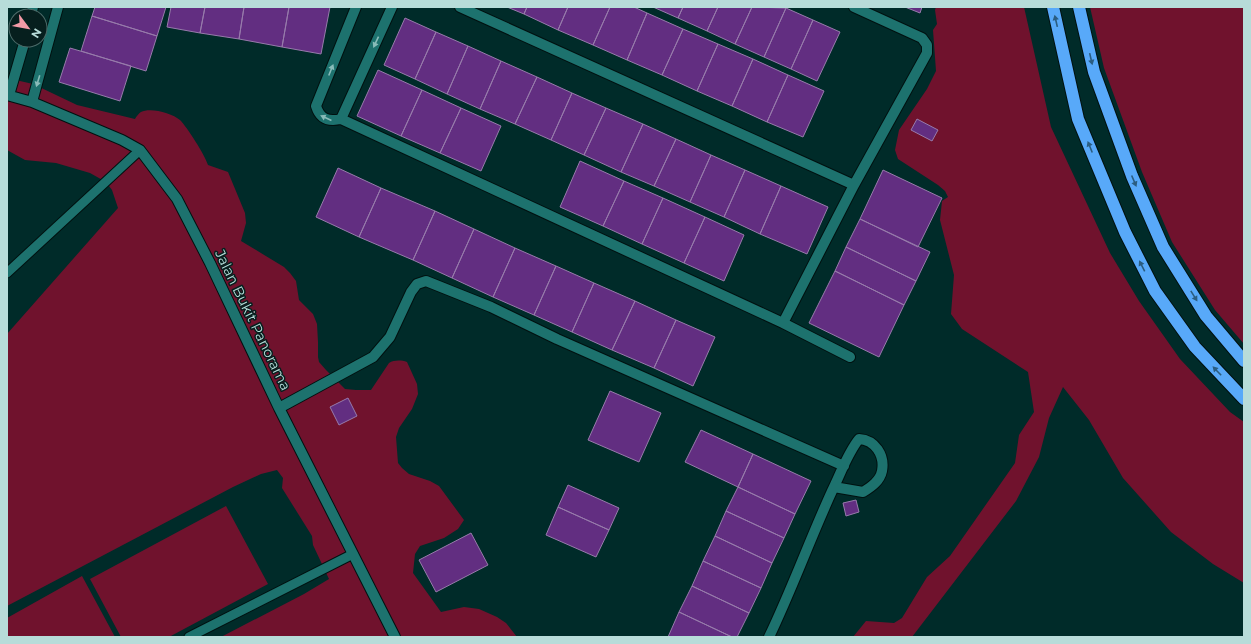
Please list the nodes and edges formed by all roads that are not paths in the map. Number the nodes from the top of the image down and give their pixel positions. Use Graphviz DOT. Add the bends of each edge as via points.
graph roads {
  1 [pos="58,7"];
  2 [pos="356,7"];
  3 [pos="392,7"];
  4 [pos="460,7"];
  5 [pos="854,7"];
  6 [pos="1053,7"];
  7 [pos="1079,7"];
  8 [pos="22,48"];
  9 [pos="8,95"];
  10 [pos="32,102"];
  11 [pos="341,118"];
  12 [pos="140,150"];
  13 [pos="854,185"];
  14 [pos="7,273"];
  15 [pos="783,323"];
  16 [pos="850,357"];
  17 [pos="1244,361"];
  18 [pos="1244,399"];
  19 [pos="279,408"];
  20 [pos="844,466"];
  21 [pos="834,487"];
  22 [pos="353,554"];
  23 [pos="189,637"];
  24 [pos="395,637"];
  25 [pos="769,637"];
  1 -- 10 [label="street, one-way"];
  11 -- 2 [label="street, one-way" via="327,120 318,114 316,106"];
  3 -- 11 [label="street, one-way"];
  4 -- 13 [label="street"];
  5 -- 13 [label="street" via="922,38 927,45 927,53"];
  18 -- 6 [label="highway, one-way" via="1194,348 1155,291 1125,232 1078,119"];
  7 -- 17 [label="highway, one-way" via="1094,72 1132,176 1163,247 1206,316"];
  8 -- 9 [label="street"];
  9 -- 10 [label="street, Jalan Bukit Panorama"];
  10 -- 12 [label="street, Jalan Bukit Panorama"];
  11 -- 15 [label="street"];
  12 -- 14 [label="lane"];
  12 -- 19 [label="street, Jalan Bukit Panorama" via="177,199"];
  13 -- 15 [label="street"];
  15 -- 16 [label="street"];
  19 -- 20 [label="street" via="373,357 390,338 411,292 417,284 426,281 491,307 557,339"];
  19 -- 22 [label="street, Jalan Bukit Panorama"];
  20 -- 21 [label="street"];
  20 -- 21 [label="street" via="859,439 866,439 874,444 881,455 882,471 874,485 863,492"];
  21 -- 25 [label="street"];
  22 -- 23 [label="lane"];
  22 -- 24 [label="street, Jalan Bukit Panorama"];
}
